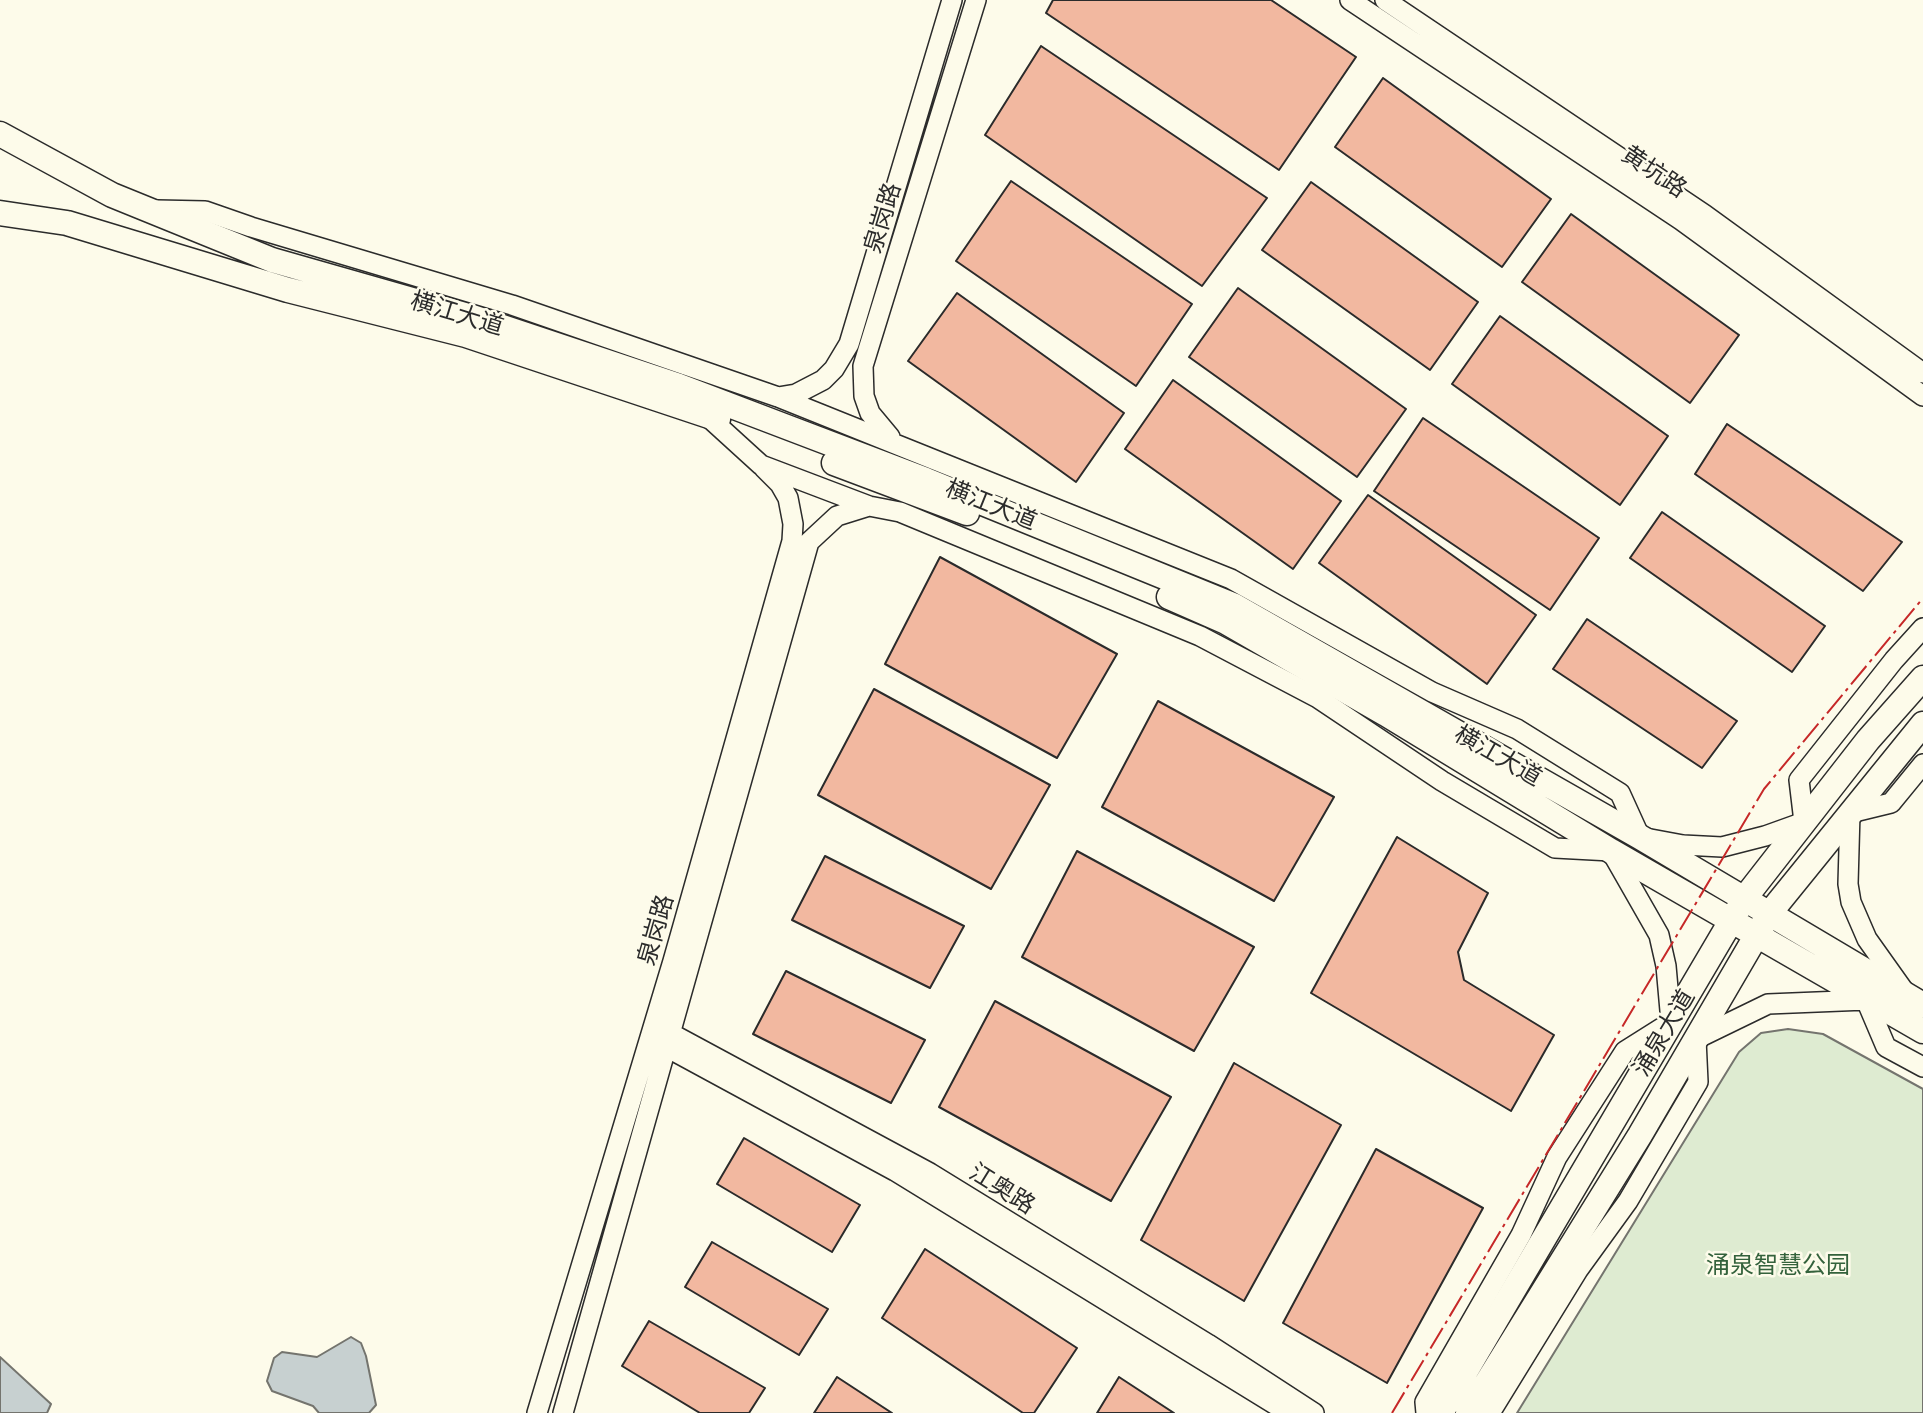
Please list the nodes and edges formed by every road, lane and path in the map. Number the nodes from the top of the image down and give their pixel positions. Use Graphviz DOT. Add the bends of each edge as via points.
graph roads {
  1 [pos="952,0"];
  2 [pos="976,0"];
  3 [pos="1350,0"];
  4 [pos="1385,0"];
  5 [pos="0,134"];
  6 [pos="0,212"];
  7 [pos="858,347"];
  8 [pos="1923,373"];
  9 [pos="731,394"];
  10 [pos="1923,396"];
  11 [pos="779,397"];
  12 [pos="704,413"];
  13 [pos="896,443"];
  14 [pos="761,465"];
  15 [pos="927,489"];
  16 [pos="869,506"];
  17 [pos="800,544"];
  18 [pos="1923,628"];
  19 [pos="1923,678"];
  20 [pos="1923,724"];
  21 [pos="1923,764"];
  22 [pos="1850,813"];
  23 [pos="1804,822"];
  24 [pos="1640,837"];
  25 [pos="1611,851"];
  26 [pos="1744,899"];
  27 [pos="1731,920"];
  28 [pos="1762,924"];
  29 [pos="1919,999"];
  30 [pos="1866,1000"];
  31 [pos="1671,1022"];
  32 [pos="1923,1031"];
  33 [pos="661,1035"];
  34 [pos="1696,1039"];
  35 [pos="1923,1067"];
  36 [pos="537,1413"];
  37 [pos="563,1413"];
  38 [pos="1289,1413"];
  39 [pos="1314,1413"];
  40 [pos="1426,1413"];
  41 [pos="1441,1413"];
  42 [pos="1468,1413"];
  43 [pos="1490,1413"];
  1 -- 7 [label="street, 泉岗路"];
  2 -- 7 [label="street, 泉岗路"];
  3 -- 10 [label="street, 黄坑路" via="1681,220"];
  4 -- 8 [label="street, 黄坑路" via="1705,215"];
  5 -- 9 [label="main road, 横江大道" via="112,195 272,260"];
  6 -- 12 [label="main road, 横江大道" via="67,223 288,290 467,335"];
  7 -- 11 [label="street, 泉岗路" via="823,380"];
  7 -- 13 [label="street, 泉岗路" via="864,396 879,428"];
  9 -- 11 [label="street"];
  9 -- 15 [label="main road, 横江大道"];
  11 -- 13 [label="street"];
  12 -- 14 [label="street, 泉岗路"];
  12 -- 15 [label="main road, 横江大道"];
  13 -- 15 [label="street"];
  14 -- 16 [label="street"];
  14 -- 17 [label="street, 泉岗路" via="788,498"];
  15 -- 16 [label="street" via="901,512"];
  15 -- 24 [label="main road, 横江大道" via="1233,605"];
  15 -- 25 [label="main road, 横江大道" via="1226,622"];
  16 -- 17 [label="street, 泉岗路" via="837,516"];
  17 -- 33 [label="street, 泉岗路"];
  18 -- 23 [label="street" via="1799,780"];
  19 -- 23 [label="main road, 涌泉大道"];
  20 -- 22 [label="main road, 涌泉大道"];
  21 -- 22 [label="street" via="1891,803"];
  22 -- 28 [label="main road, 涌泉大道"];
  22 -- 29 [label="street" via="1851,902 1867,939"];
  23 -- 24 [label="street" via="1722,847"];
  23 -- 26 [label="main road, 涌泉大道"];
  24 -- 26 [label="main road, 横江大道"];
  25 -- 27 [label="main road, 横江大道"];
  25 -- 31 [label="street" via="1659,935"];
  26 -- 27 [label="main road, 涌泉大道"];
  26 -- 28 [label="main road, 横江大道"];
  27 -- 28 [label="main road, 横江大道"];
  27 -- 31 [label="main road, 涌泉大道"];
  28 -- 29 [label="main road, 横江大道"];
  28 -- 30 [label="main road, 横江大道"];
  28 -- 34 [label="main road, 涌泉大道"];
  30 -- 32 [label="main road, 横江大道"];
  30 -- 34 [label="street" via="1768,1004"];
  30 -- 35 [label="street" via="1886,1047"];
  31 -- 40 [label="street" via="1625,1051 1570,1138 1426,1402"];
  31 -- 41 [label="main road, 涌泉大道"];
  33 -- 36 [label="street, 泉岗路"];
  33 -- 37 [label="street, 泉岗路"];
  33 -- 38 [label="street, 江奥路" via="895,1171"];
  33 -- 39 [label="street, 江奥路" via="930,1173"];
  34 -- 42 [label="main road, 涌泉大道"];
  34 -- 43 [label="street" via="1698,1083 1628,1201 1578,1270"];
}
